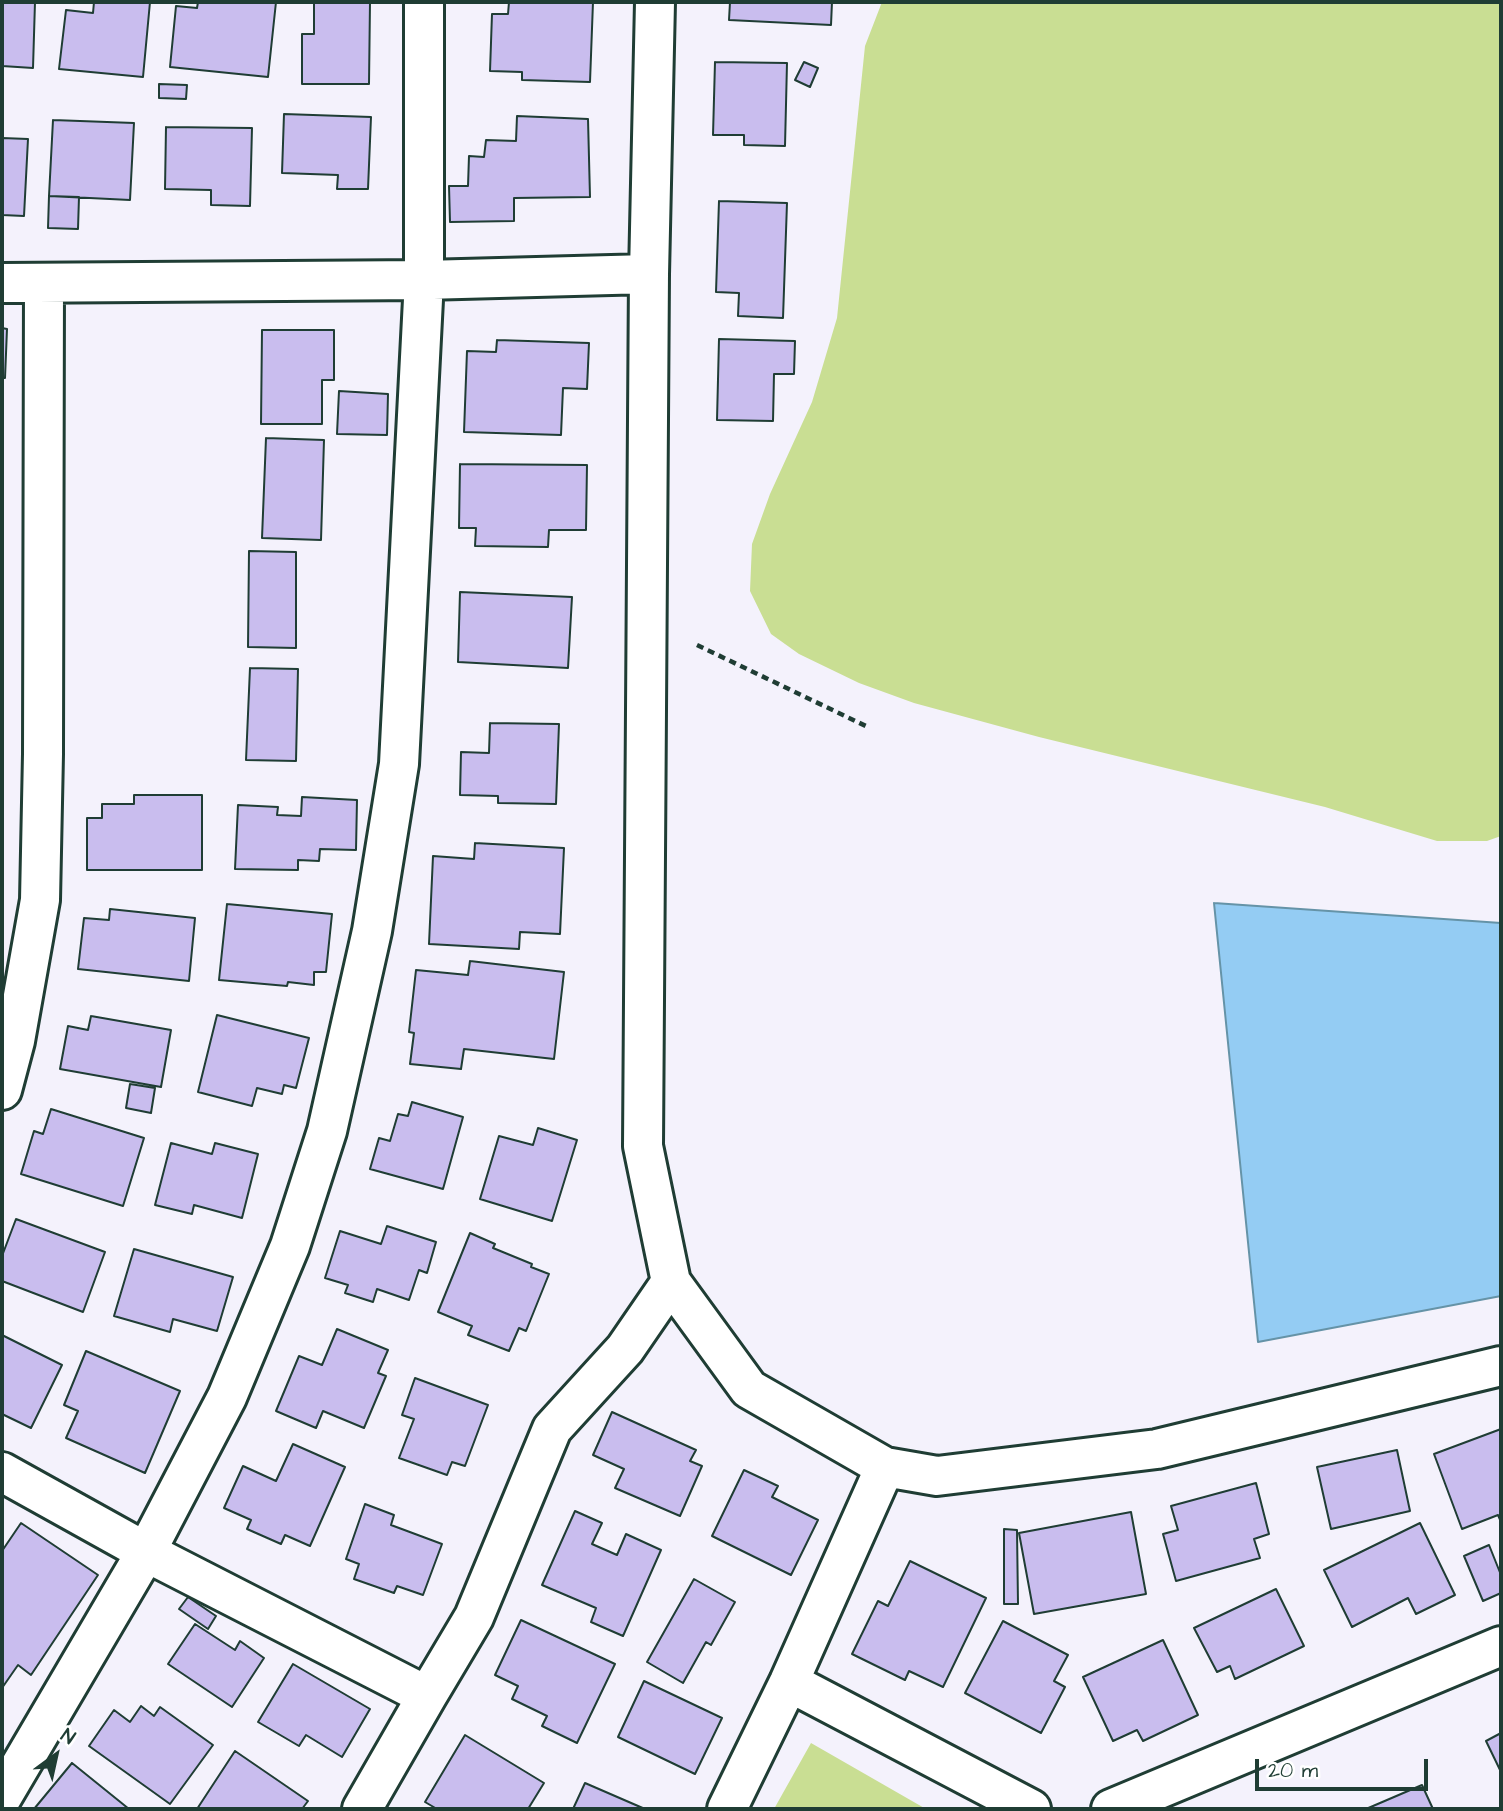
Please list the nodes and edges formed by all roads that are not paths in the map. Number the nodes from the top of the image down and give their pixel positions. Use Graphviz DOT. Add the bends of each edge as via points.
graph roads {
  1 [pos="424,2"];
  2 [pos="655,2"];
  3 [pos="649,274"];
  4 [pos="424,280"];
  5 [pos="2,282"];
  6 [pos="44,284"];
  7 [pos="2,1090"];
  8 [pos="671,1282"];
  9 [pos="1501,1366"];
  10 [pos="885,1467"];
  11 [pos="2,1472"];
  12 [pos="146,1552"];
  13 [pos="1501,1646"];
  14 [pos="789,1682"];
  15 [pos="427,1696"];
  16 [pos="2,1797"];
  17 [pos="362,1809"];
  18 [pos="727,1809"];
  19 [pos="1031,1809"];
  20 [pos="1111,1809"];
  1 -- 4 [label="street"];
  2 -- 3 [label="street"];
  3 -- 4 [label="street"];
  3 -- 8 [label="street" via="643,1146"];
  4 -- 6 [label="street"];
  4 -- 12 [label="street" via="398,764 372,931 327,1131 290,1246 227,1397"];
  5 -- 6 [label="street"];
  6 -- 7 [label="street" via="40,900"];
  8 -- 10 [label="street" via="749,1389"];
  8 -- 15 [label="street" via="625,1349 552,1429 474,1616"];
  9 -- 10 [label="street" via="1157,1449 937,1476"];
  10 -- 14 [label="street"];
  11 -- 12 [label="street"];
  12 -- 15 [label="street"];
  12 -- 16 [label="street"];
  13 -- 20 [label="street"];
  14 -- 18 [label="street"];
  14 -- 19 [label="street"];
  15 -- 17 [label="street"];
}
